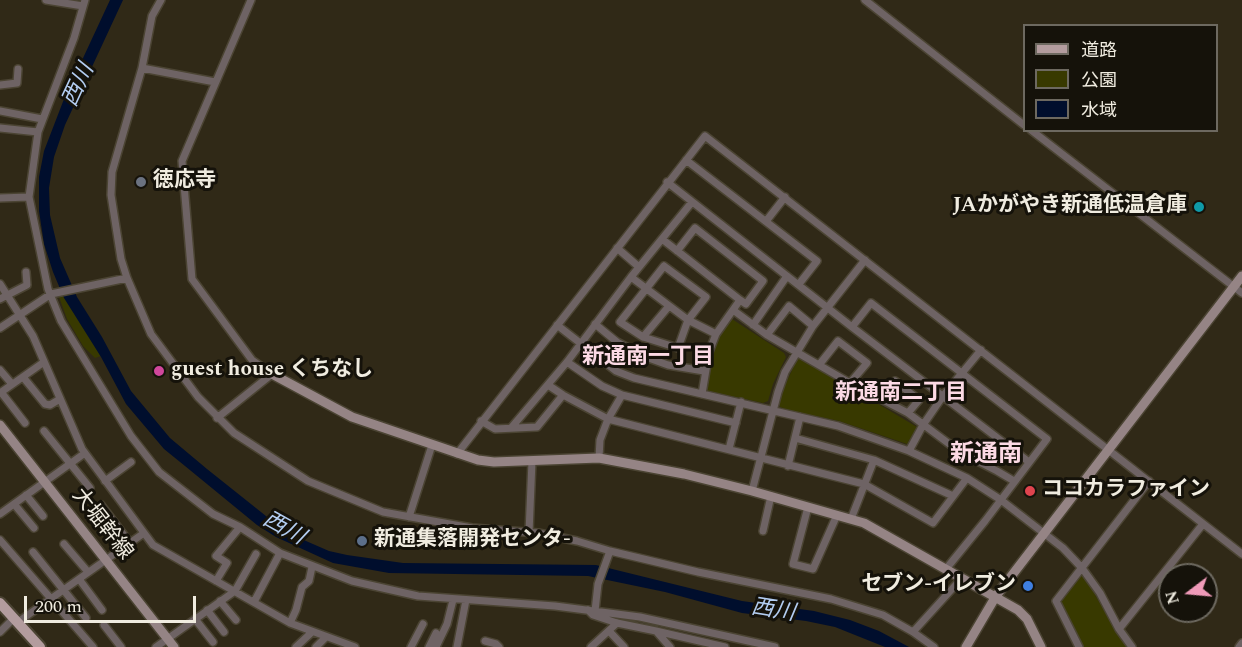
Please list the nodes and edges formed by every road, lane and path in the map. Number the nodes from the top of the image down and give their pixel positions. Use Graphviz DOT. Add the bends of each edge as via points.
graph roads {
  1 [pos="46,0"];
  2 [pos="161,0"];
  3 [pos="251,0"];
  4 [pos="865,0"];
  5 [pos="84,3"];
  6 [pos="142,68"];
  7 [pos="18,69"];
  8 [pos="215,82"];
  9 [pos="0,85"];
  10 [pos="0,111"];
  11 [pos="42,119"];
  12 [pos="1023,124"];
  13 [pos="0,128"];
  14 [pos="38,132"];
  15 [pos="1034,132"];
  16 [pos="686,160"];
  17 [pos="667,182"];
  18 [pos="29,196"];
  19 [pos="785,196"];
  20 [pos="0,198"];
  21 [pos="692,202"];
  22 [pos="767,220"];
  23 [pos="662,238"];
  24 [pos="617,248"];
  25 [pos="677,251"];
  26 [pos="865,260"];
  27 [pos="639,267"];
  28 [pos="26,272"];
  29 [pos="787,276"];
  30 [pos="1242,276"];
  31 [pos="631,277"];
  32 [pos="127,278"];
  33 [pos="0,284"];
  34 [pos="799,285"];
  35 [pos="1234,286"];
  36 [pos="647,287"];
  37 [pos="1242,293"];
  38 [pos="51,294"];
  39 [pos="4,297"];
  40 [pos="740,300"];
  41 [pos="669,306"];
  42 [pos="827,306"];
  43 [pos="733,310"];
  44 [pos="20,314"];
  45 [pos="688,320"];
  46 [pos="595,324"];
  47 [pos="557,325"];
  48 [pos="753,325"];
  49 [pos="813,326"];
  50 [pos="852,327"];
  51 [pos="0,328"];
  52 [pos="716,334"];
  53 [pos="768,335"];
  54 [pos="643,337"];
  55 [pos="580,344"];
  56 [pos="981,350"];
  57 [pos="797,352"];
  58 [pos="44,362"];
  59 [pos="567,362"];
  60 [pos="819,365"];
  61 [pos="0,370"];
  62 [pos="704,371"];
  63 [pos="962,373"];
  64 [pos="272,374"];
  65 [pos="23,377"];
  66 [pos="850,383"];
  67 [pos="12,384"];
  68 [pos="548,385"];
  69 [pos="0,392"];
  70 [pos="622,394"];
  71 [pos="702,394"];
  72 [pos="563,395"];
  73 [pos="943,396"];
  74 [pos="880,398"];
  75 [pos="60,399"];
  76 [pos="741,402"];
  77 [pos="773,410"];
  78 [pos="908,413"];
  79 [pos="800,417"];
  80 [pos="218,418"];
  81 [pos="608,419"];
  82 [pos="481,421"];
  83 [pos="25,423"];
  84 [pos="736,423"];
  85 [pos="0,425"];
  86 [pos="923,425"];
  87 [pos="512,428"];
  88 [pos="44,431"];
  89 [pos="795,438"];
  90 [pos="432,445"];
  91 [pos="729,449"];
  92 [pos="909,450"];
  93 [pos="1109,450"];
  94 [pos="85,453"];
  95 [pos="457,454"];
  96 [pos="599,458"];
  97 [pos="760,458"];
  98 [pos="874,460"];
  99 [pos="532,461"];
  100 [pos="131,462"];
  101 [pos="1029,462"];
  102 [pos="71,464"];
  103 [pos="788,466"];
  104 [pos="967,478"];
  105 [pos="105,481"];
  106 [pos="1014,481"];
  107 [pos="1149,481"];
  108 [pos="45,482"];
  109 [pos="864,484"];
  110 [pos="90,488"];
  111 [pos="752,491"];
  112 [pos="26,495"];
  113 [pos="771,496"];
  114 [pos="953,496"];
  115 [pos="1001,500"];
  116 [pos="14,504"];
  117 [pos="101,505"];
  118 [pos="808,507"];
  119 [pos="0,514"];
  120 [pos="837,515"];
  121 [pos="43,516"];
  122 [pos="409,517"];
  123 [pos="851,519"];
  124 [pos="1203,524"];
  125 [pos="240,527"];
  126 [pos="34,528"];
  127 [pos="763,531"];
  128 [pos="1045,532"];
  129 [pos="144,533"];
  130 [pos="529,533"];
  131 [pos="0,540"];
  132 [pos="130,543"];
  133 [pos="64,544"];
  134 [pos="610,551"];
  135 [pos="33,552"];
  136 [pos="280,553"];
  137 [pos="256,554"];
  138 [pos="1242,554"];
  139 [pos="105,560"];
  140 [pos="312,567"];
  141 [pos="1082,568"];
  142 [pos="946,569"];
  143 [pos="88,572"];
  144 [pos="962,578"];
  145 [pos="79,579"];
  146 [pos="216,581"];
  147 [pos="65,589"];
  148 [pos="235,591"];
  149 [pos="996,596"];
  150 [pos="51,599"];
  151 [pos="453,600"];
  152 [pos="466,600"];
  153 [pos="220,601"];
  154 [pos="0,603"];
  155 [pos="254,603"];
  156 [pos="102,610"];
  157 [pos="207,610"];
  158 [pos="592,610"];
  159 [pos="86,618"];
  160 [pos="195,619"];
  161 [pos="16,620"];
  162 [pos="236,620"];
  163 [pos="290,623"];
  164 [pos="617,623"];
  165 [pos="423,624"];
  166 [pos="104,625"];
  167 [pos="1119,629"];
  168 [pos="609,631"];
  169 [pos="0,632"];
  170 [pos="224,632"];
  171 [pos="312,632"];
  172 [pos="656,632"];
  173 [pos="913,632"];
  174 [pos="436,633"];
  175 [pos="326,637"];
  176 [pos="167,639"];
  177 [pos="485,641"];
  178 [pos="213,642"];
  179 [pos="1242,643"];
  180 [pos="703,644"];
  181 [pos="40,647"];
  182 [pos="93,647"];
  183 [pos="121,647"];
  184 [pos="156,647"];
  185 [pos="174,647"];
  186 [pos="296,647"];
  187 [pos="316,647"];
  188 [pos="353,647"];
  189 [pos="411,647"];
  190 [pos="429,647"];
  191 [pos="436,647"];
  192 [pos="458,647"];
  193 [pos="499,647"];
  194 [pos="591,647"];
  195 [pos="624,647"];
  196 [pos="670,647"];
  197 [pos="725,647"];
  198 [pos="775,647"];
  199 [pos="934,647"];
  200 [pos="966,647"];
  201 [pos="1041,647"];
  202 [pos="1079,647"];
  203 [pos="1132,647"];
  204 [pos="1239,647"];
  1 -- 5 [label="street"];
  2 -- 6 [label="street" via="152,16"];
  3 -- 8 [label="street"];
  4 -- 12 [label="street"];
  5 -- 11 [label="street"];
  6 -- 8 [label="street"];
  6 -- 32 [label="street" via="112,172 111,195"];
  7 -- 9 [label="street" via="17,83"];
  8 -- 64 [label="street" via="182,161 192,279 252,360"];
  10 -- 11 [label="street"];
  11 -- 14 [label="street"];
  13 -- 14 [label="street"];
  14 -- 18 [label="street"];
  15 -- 35 [label="street"];
  16 -- 17 [label="street"];
  16 -- 19 [label="street" via="705,136"];
  16 -- 22 [label="street"];
  17 -- 21 [label="street"];
  17 -- 24 [label="street"];
  18 -- 20 [label="street"];
  18 -- 38 [label="street"];
  19 -- 22 [label="street"];
  19 -- 26 [label="street"];
  21 -- 23 [label="street"];
  21 -- 29 [label="street"];
  22 -- 34 [label="street" via="817,261"];
  23 -- 25 [label="street"];
  23 -- 27 [label="street"];
  24 -- 27 [label="street"];
  24 -- 47 [label="street"];
  25 -- 40 [label="street"];
  25 -- 40 [label="street" via="695,228 763,281 746,304"];
  26 -- 42 [label="street"];
  26 -- 56 [label="street"];
  27 -- 31 [label="street"];
  28 -- 39 [label="street" via="27,285"];
  29 -- 34 [label="street"];
  29 -- 48 [label="street"];
  30 -- 35 [label="street"];
  31 -- 36 [label="street"];
  31 -- 46 [label="street"];
  32 -- 38 [label="street"];
  32 -- 80 [label="street" via="151,334"];
  33 -- 39 [label="street"];
  34 -- 42 [label="street"];
  35 -- 37 [label="street"];
  35 -- 93 [label="street"];
  36 -- 41 [label="street"];
  36 -- 45 [label="street" via="664,266 706,297"];
  36 -- 54 [label="street" via="620,322"];
  38 -- 44 [label="street"];
  38 -- 125 [label="street" via="61,321 131,436 159,472 213,514"];
  39 -- 44 [label="street"];
  40 -- 43 [label="street"];
  41 -- 45 [label="street"];
  41 -- 54 [label="street"];
  42 -- 49 [label="street"];
  42 -- 50 [label="street"];
  43 -- 48 [label="street"];
  43 -- 52 [label="street"];
  44 -- 51 [label="street"];
  44 -- 58 [label="street"];
  45 -- 52 [label="street"];
  45 -- 54 [label="street" via="678,348"];
  46 -- 55 [label="street"];
  46 -- 62 [label="street" via="642,356"];
  47 -- 55 [label="street"];
  47 -- 82 [label="street"];
  48 -- 53 [label="street"];
  49 -- 53 [label="street" via="789,306"];
  49 -- 57 [label="street"];
  50 -- 63 [label="street" via="871,303"];
  50 -- 73 [label="street"];
  52 -- 62 [label="street"];
  53 -- 57 [label="street"];
  55 -- 59 [label="street"];
  55 -- 71 [label="street" via="616,371"];
  56 -- 63 [label="street"];
  56 -- 93 [label="street"];
  57 -- 60 [label="street"];
  57 -- 77 [label="street"];
  58 -- 65 [label="street"];
  58 -- 75 [label="street"];
  59 -- 68 [label="street"];
  59 -- 70 [label="street" via="602,386"];
  60 -- 66 [label="street"];
  60 -- 66 [label="street" via="838,341 867,363"];
  61 -- 67 [label="street"];
  62 -- 71 [label="street"];
  63 -- 73 [label="street"];
  63 -- 101 [label="street" via="1047,439"];
  64 -- 80 [label="street"];
  64 -- 90 [label="street" via="352,417"];
  65 -- 67 [label="street"];
  65 -- 75 [label="street" via="45,404"];
  66 -- 74 [label="street"];
  67 -- 69 [label="street"];
  68 -- 72 [label="street"];
  68 -- 87 [label="street"];
  69 -- 83 [label="street"];
  70 -- 81 [label="street"];
  70 -- 84 [label="street"];
  71 -- 76 [label="street"];
  72 -- 81 [label="street"];
  72 -- 87 [label="street" via="537,427"];
  73 -- 86 [label="street"];
  73 -- 101 [label="street"];
  74 -- 78 [label="street"];
  74 -- 78 [label="street" via="895,381 919,400"];
  75 -- 94 [label="street"];
  76 -- 77 [label="street"];
  76 -- 84 [label="street"];
  77 -- 79 [label="street"];
  77 -- 97 [label="street"];
  78 -- 86 [label="street"];
  79 -- 89 [label="street"];
  79 -- 92 [label="street"];
  80 -- 122 [label="street" via="234,433 308,481 382,512"];
  81 -- 91 [label="street"];
  81 -- 96 [label="street"];
  82 -- 87 [label="street" via="495,429"];
  82 -- 95 [label="street"];
  84 -- 91 [label="street"];
  85 -- 108 [label="street, 大堀幹線"];
  86 -- 92 [label="street"];
  86 -- 106 [label="street" via="960,452"];
  88 -- 102 [label="street"];
  89 -- 98 [label="street"];
  89 -- 103 [label="street"];
  90 -- 95 [label="street"];
  90 -- 122 [label="street"];
  91 -- 97 [label="street"];
  92 -- 104 [label="street"];
  93 -- 107 [label="street"];
  93 -- 128 [label="street"];
  94 -- 102 [label="street"];
  94 -- 105 [label="street"];
  95 -- 99 [label="street" via="494,462"];
  96 -- 99 [label="street"];
  96 -- 111 [label="street"];
  97 -- 103 [label="street"];
  97 -- 111 [label="street"];
  98 -- 109 [label="street"];
  98 -- 114 [label="street"];
  99 -- 130 [label="street"];
  100 -- 105 [label="street"];
  101 -- 106 [label="street"];
  102 -- 108 [label="street"];
  102 -- 110 [label="street"];
  103 -- 109 [label="street"];
  104 -- 114 [label="street"];
  104 -- 115 [label="street"];
  105 -- 129 [label="street"];
  106 -- 115 [label="street"];
  107 -- 124 [label="street"];
  107 -- 141 [label="street"];
  108 -- 112 [label="street"];
  108 -- 139 [label="street, 大堀幹線"];
  109 -- 114 [label="street" via="933,523"];
  109 -- 123 [label="street"];
  111 -- 113 [label="street"];
  112 -- 116 [label="street"];
  112 -- 121 [label="street"];
  113 -- 118 [label="street"];
  113 -- 127 [label="street"];
  115 -- 128 [label="street"];
  115 -- 142 [label="street"];
  116 -- 119 [label="street"];
  116 -- 126 [label="street"];
  117 -- 132 [label="street"];
  118 -- 120 [label="street"];
  118 -- 120 [label="street" via="793,564 813,569"];
  120 -- 123 [label="street"];
  122 -- 130 [label="street"];
  123 -- 142 [label="street"];
  124 -- 138 [label="street"];
  124 -- 167 [label="street"];
  125 -- 136 [label="street"];
  125 -- 146 [label="street" via="216,556 227,563"];
  128 -- 141 [label="street"];
  128 -- 149 [label="street"];
  129 -- 132 [label="street"];
  129 -- 146 [label="street" via="153,544"];
  130 -- 134 [label="street" via="577,540"];
  131 -- 150 [label="street"];
  132 -- 139 [label="street"];
  133 -- 143 [label="street"];
  134 -- 158 [label="street"];
  134 -- 173 [label="street" via="852,604"];
  135 -- 147 [label="street"];
  136 -- 140 [label="street"];
  136 -- 155 [label="street"];
  137 -- 148 [label="street"];
  139 -- 143 [label="street"];
  139 -- 176 [label="street, 大堀幹線"];
  140 -- 151 [label="street" via="352,581"];
  140 -- 163 [label="street"];
  141 -- 167 [label="street"];
  141 -- 202 [label="street" via="1056,601"];
  142 -- 144 [label="street"];
  143 -- 145 [label="street"];
  144 -- 149 [label="street"];
  144 -- 173 [label="street"];
  145 -- 147 [label="street"];
  145 -- 156 [label="street"];
  146 -- 148 [label="street"];
  147 -- 150 [label="street"];
  147 -- 159 [label="street"];
  148 -- 153 [label="street"];
  148 -- 155 [label="street"];
  149 -- 200 [label="street"];
  149 -- 201 [label="street" via="1027,619"];
  150 -- 161 [label="street"];
  150 -- 182 [label="street"];
  151 -- 152 [label="street"];
  151 -- 191 [label="street"];
  152 -- 158 [label="street"];
  152 -- 192 [label="street"];
  153 -- 157 [label="street"];
  153 -- 162 [label="street"];
  154 -- 161 [label="main road"];
  155 -- 163 [label="street"];
  157 -- 160 [label="street"];
  157 -- 170 [label="street"];
  158 -- 164 [label="street" via="592,615"];
  158 -- 198 [label="street"];
  160 -- 176 [label="street"];
  160 -- 178 [label="street"];
  161 -- 169 [label="street"];
  161 -- 181 [label="main road"];
  163 -- 171 [label="street"];
  164 -- 168 [label="street"];
  164 -- 172 [label="street"];
  165 -- 189 [label="street"];
  166 -- 183 [label="street"];
  167 -- 203 [label="street"];
  168 -- 194 [label="street"];
  168 -- 195 [label="street"];
  171 -- 175 [label="street"];
  171 -- 186 [label="street"];
  172 -- 180 [label="street"];
  172 -- 196 [label="street"];
  173 -- 199 [label="street"];
  174 -- 190 [label="street"];
  175 -- 187 [label="street"];
  175 -- 188 [label="street"];
  176 -- 184 [label="street"];
  176 -- 185 [label="street, 大堀幹線"];
  177 -- 193 [label="street"];
  179 -- 204 [label="street"];
  180 -- 197 [label="street"];
}
